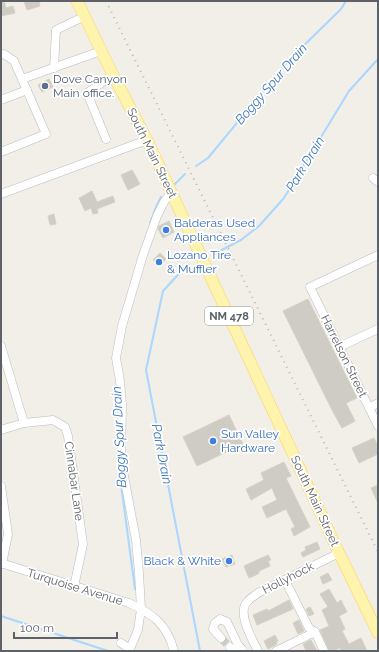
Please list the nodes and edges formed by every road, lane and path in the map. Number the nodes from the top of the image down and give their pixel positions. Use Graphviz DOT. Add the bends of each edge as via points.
graph roads {
  1 [pos="77,1"];
  2 [pos="85,16"];
  3 [pos="101,51"];
  4 [pos="1,55"];
  5 [pos="54,68"];
  6 [pos="113,75"];
  7 [pos="22,78"];
  8 [pos="27,90"];
  9 [pos="1,100"];
  10 [pos="106,139"];
  11 [pos="147,140"];
  12 [pos="1,152"];
  13 [pos="171,192"];
  14 [pos="1,194"];
  15 [pos="378,255"];
  16 [pos="378,329"];
  17 [pos="339,347"];
  18 [pos="2,350"];
  19 [pos="378,403"];
  20 [pos="369,408"];
  21 [pos="24,423"];
  22 [pos="378,426"];
  23 [pos="1,430"];
  24 [pos="1,486"];
  25 [pos="339,553"];
  26 [pos="1,564"];
  27 [pos="285,580"];
  28 [pos="74,587"];
  29 [pos="141,609"];
  30 [pos="315,632"];
  31 [pos="378,633"];
  32 [pos="221,638"];
  33 [pos="121,643"];
  34 [pos="236,649"];
  35 [pos="174,651"];
  36 [pos="258,651"];
  37 [pos="276,651"];
  38 [pos="324,651"];
  1 -- 2 [label="main road, South Main Street / NM 478"];
  2 -- 3 [label="main road, South Main Street / NM 478"];
  2 -- 5 [label="street" via="56,30"];
  3 -- 5 [label="street"];
  3 -- 6 [label="main road, South Main Street / NM 478"];
  4 -- 7 [label="street" via="4,54 14,61"];
  5 -- 7 [label="street"];
  6 -- 10 [label="street" via="87,93"];
  6 -- 11 [label="main road, South Main Street / NM 478"];
  7 -- 8 [label="street"];
  8 -- 9 [label="street"];
  8 -- 12 [label="street" via="46,134"];
  11 -- 13 [label="main road, South Main Street / NM 478"];
  11 -- 14 [label="street"];
  13 -- 25 [label="main road, South Main Street / NM 478"];
  13 -- 29 [label="street" via="157,216 143,255 122,326 116,358 122,404 121,460 136,540"];
  15 -- 17 [label="street, Harrelson Street" via="310,287"];
  16 -- 17 [label="street"];
  17 -- 20 [label="street, Harrelson Street"];
  18 -- 21 [label="street"];
  19 -- 20 [label="street"];
  20 -- 22 [label="street, Harrelson Street"];
  21 -- 23 [label="street, Cinnabar Lane"];
  21 -- 28 [label="street, Cinnabar Lane" via="53,420 65,427 68,436 83,544"];
  24 -- 26 [label="street" via="8,534"];
  25 -- 27 [label="street, Hollyhock"];
  25 -- 31 [label="main road, South Main Street / NM 478"];
  26 -- 28 [label="street, Turquoise Avenue"];
  27 -- 30 [label="street" via="309,628"];
  27 -- 36 [label="street, Hollyhock" via="258,593 247,601 243,610 248,631"];
  28 -- 29 [label="street, Turquoise Avenue"];
  29 -- 33 [label="street" via="138,630 130,649"];
  29 -- 35 [label="street, Turquoise Avenue" via="152,615 165,628"];
  30 -- 37 [label="street"];
  30 -- 38 [label="street"];
  32 -- 34 [label="street" via="213,629 220,619 227,622 238,645"];
}
